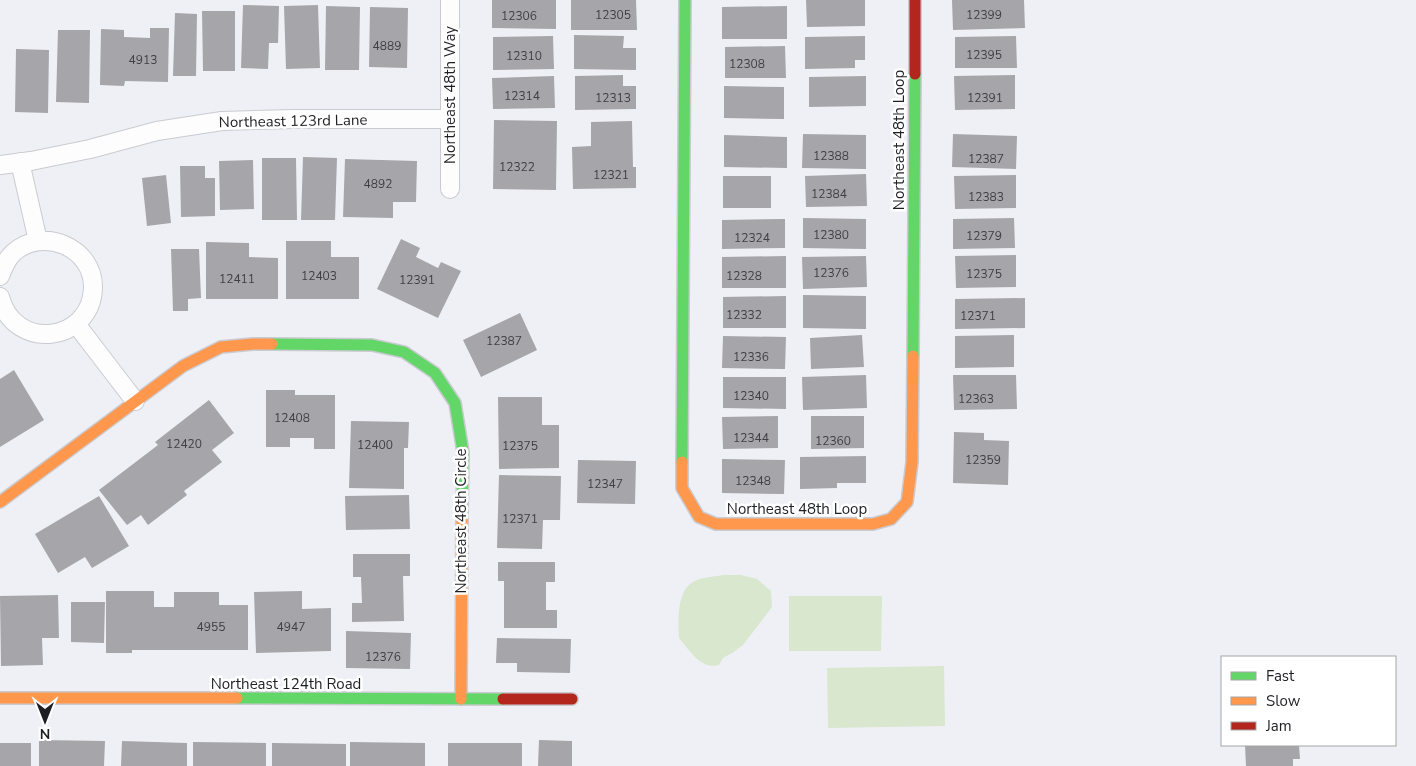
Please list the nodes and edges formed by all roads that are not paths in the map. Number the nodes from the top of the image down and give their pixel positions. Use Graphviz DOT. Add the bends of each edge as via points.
graph roads {
  1 [pos="450,0"];
  2 [pos="685,0"];
  3 [pos="915,0"];
  4 [pos="450,120"];
  5 [pos="20,162"];
  6 [pos="0,165"];
  7 [pos="450,189"];
  8 [pos="38,241"];
  9 [pos="0,276"];
  10 [pos="0,297"];
  11 [pos="5,321"];
  12 [pos="76,324"];
  13 [pos="135,401"];
  14 [pos="0,502"];
  15 [pos="0,698"];
  16 [pos="461,699"];
  17 [pos="572,699"];
  1 -- 4 [label="street, Northeast 48th Way"];
  2 -- 3 [label="street, Northeast 48th Loop" via="682,488 699,517 716,524 873,524 891,519 907,502 912,462"];
  4 -- 5 [label="street, Northeast 123rd Lane" via="222,121 157,131 90,149"];
  4 -- 7 [label="street, Northeast 48th Way"];
  5 -- 6 [label="street, Northeast 123rd Lane"];
  5 -- 8 [label="street"];
  8 -- 9 [label="street" via="13,254"];
  8 -- 12 [label="street" via="65,244 86,262 93,288 91,301"];
  10 -- 11 [label="street"];
  11 -- 12 [label="street" via="34,333 49,334"];
  12 -- 13 [label="street"];
  13 -- 14 [label="street, Northeast 48th Circle"];
  13 -- 16 [label="street, Northeast 48th Circle" via="183,366 221,347 252,344 372,345 404,352 435,372 455,403 463,452"];
  15 -- 16 [label="street, Northeast 124th Road"];
  16 -- 17 [label="street, Northeast 124th Road"];
}
